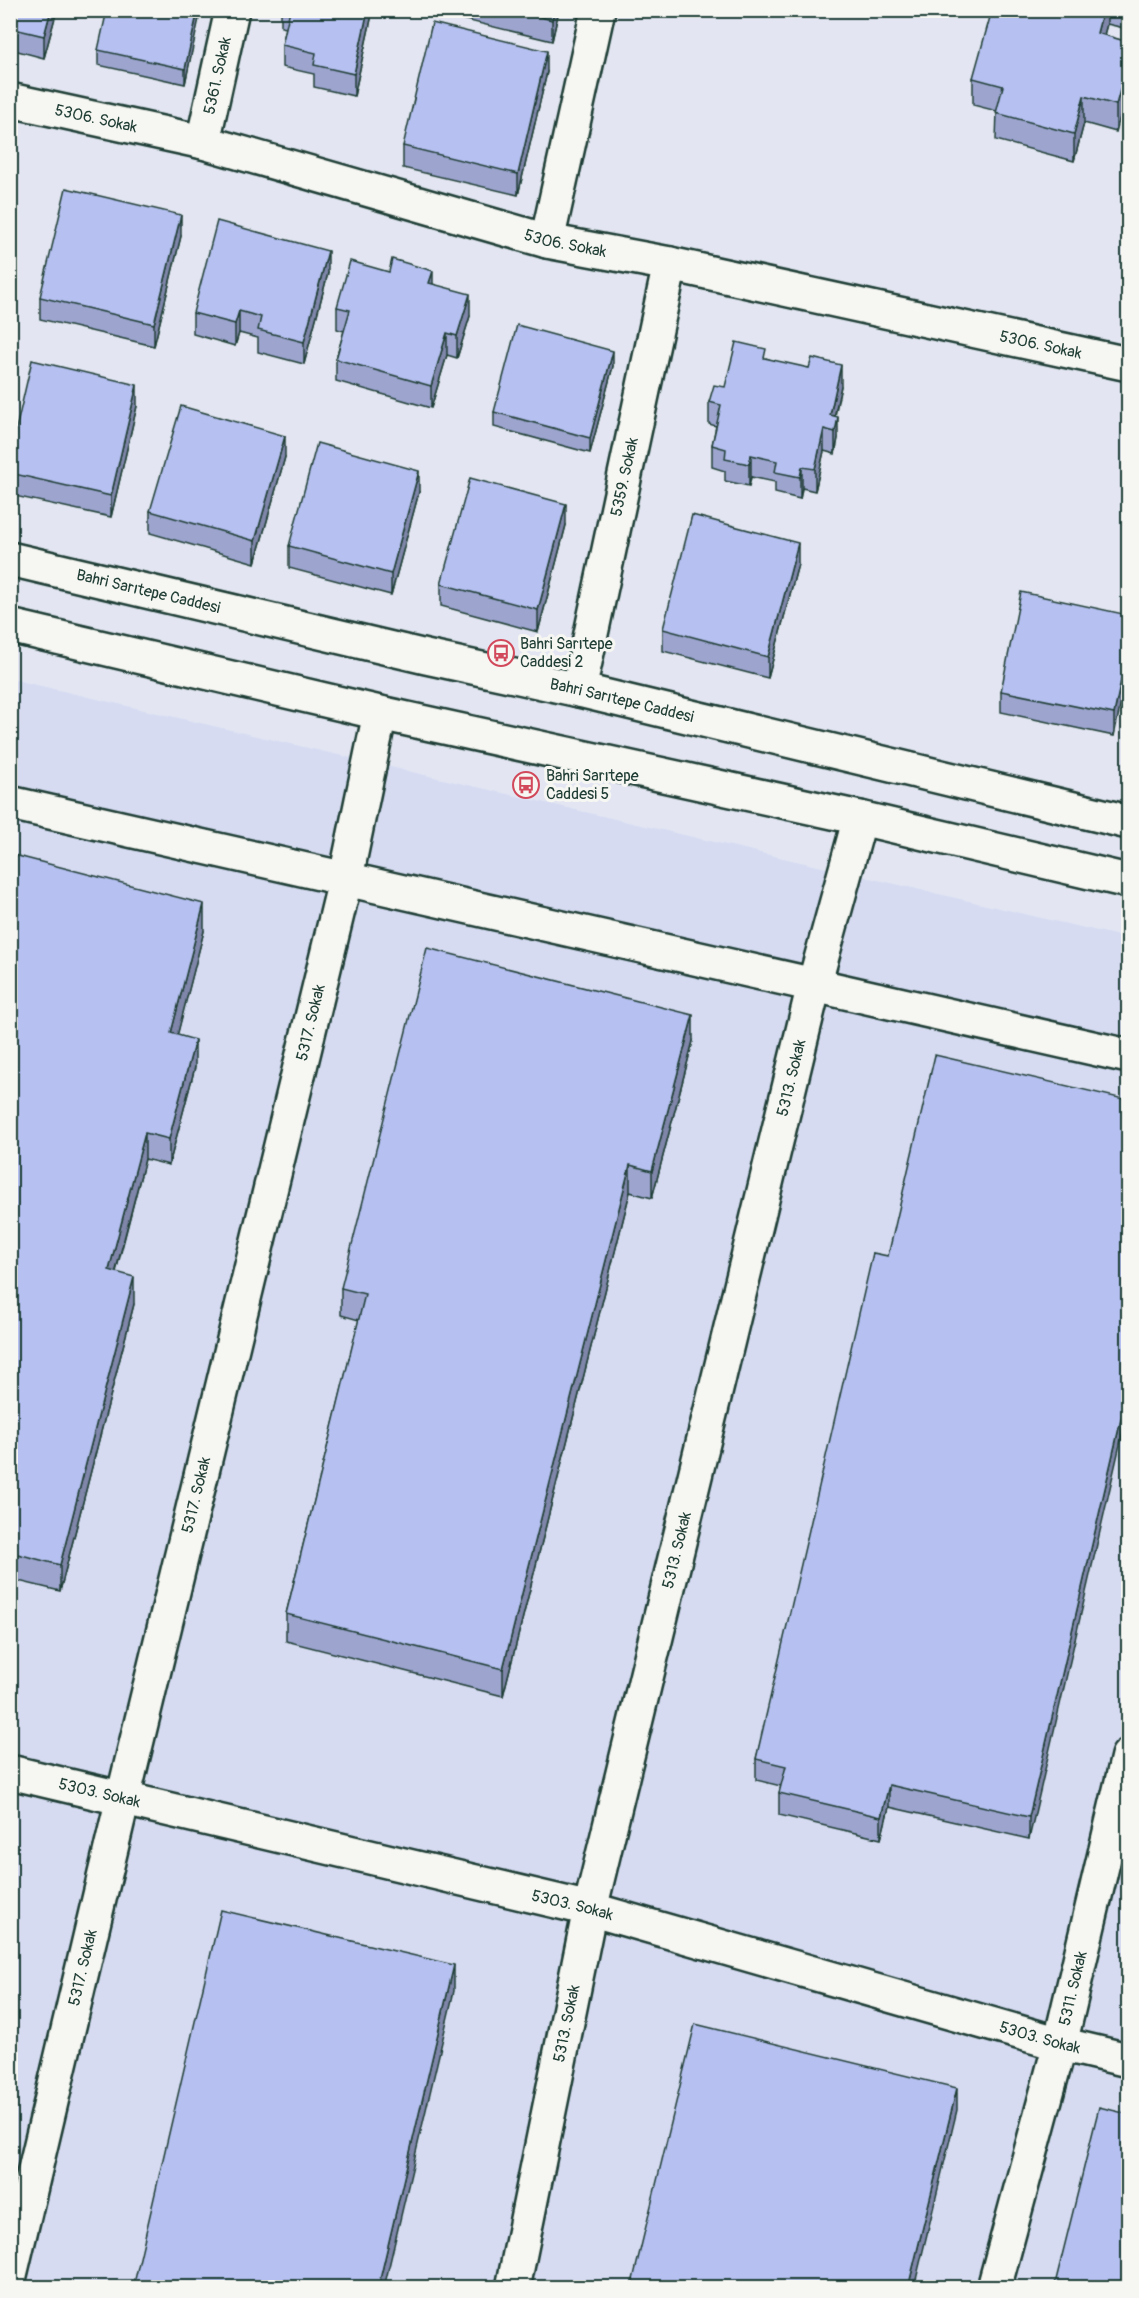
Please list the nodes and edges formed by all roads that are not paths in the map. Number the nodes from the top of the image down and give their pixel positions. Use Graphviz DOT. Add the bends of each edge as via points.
graph roads {
  1 [pos="232,10"];
  2 [pos="598,10"];
  3 [pos="10,100"];
  4 [pos="203,142"];
  5 [pos="547,241"];
  6 [pos="670,264"];
  7 [pos="1128,364"];
  8 [pos="10,559"];
  9 [pos="10,626"];
  10 [pos="579,690"];
  11 [pos="380,713"];
  12 [pos="10,803"];
  13 [pos="860,818"];
  14 [pos="1128,822"];
  15 [pos="346,877"];
  16 [pos="1128,881"];
  17 [pos="814,985"];
  18 [pos="1128,1056"];
  19 [pos="1128,1756"];
  20 [pos="10,1772"];
  21 [pos="123,1798"];
  22 [pos="590,1909"];
  23 [pos="1060,2044"];
  24 [pos="1128,2060"];
  25 [pos="10,2276"];
  26 [pos="513,2288"];
  27 [pos="994,2288"];
  1 -- 4 [label="street, 5361. Sokak"];
  2 -- 5 [label="street"];
  3 -- 4 [label="street, 5306. Sokak"];
  4 -- 5 [label="street, 5306. Sokak"];
  5 -- 6 [label="street, 5306. Sokak"];
  6 -- 7 [label="street, 5306. Sokak"];
  6 -- 10 [label="street, 5359. Sokak"];
  8 -- 10 [label="street, Bahri Sarıtepe Caddesi"];
  9 -- 11 [label="street"];
  10 -- 14 [label="street, Bahri Sarıtepe Caddesi"];
  11 -- 13 [label="street"];
  11 -- 15 [label="street, 5317. Sokak"];
  12 -- 15 [label="street"];
  13 -- 16 [label="street"];
  13 -- 17 [label="street, 5313. Sokak"];
  15 -- 17 [label="street"];
  15 -- 21 [label="street, 5317. Sokak"];
  17 -- 18 [label="street"];
  17 -- 22 [label="street, 5313. Sokak"];
  19 -- 23 [label="street, 5311. Sokak"];
  20 -- 21 [label="street, 5303. Sokak"];
  21 -- 22 [label="street, 5303. Sokak"];
  21 -- 25 [label="street, 5317. Sokak"];
  22 -- 23 [label="street, 5303. Sokak"];
  22 -- 26 [label="street, 5313. Sokak"];
  23 -- 24 [label="street, 5303. Sokak"];
  23 -- 27 [label="street, 5311. Sokak"];
}
